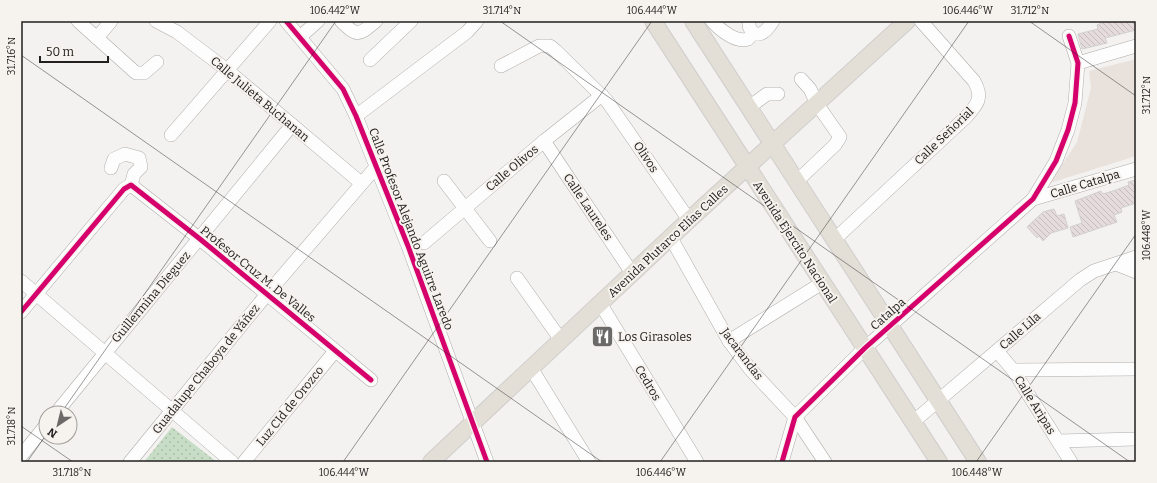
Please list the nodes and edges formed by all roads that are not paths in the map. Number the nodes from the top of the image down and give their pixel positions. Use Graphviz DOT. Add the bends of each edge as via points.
graph roads {
  1 [pos="78,21"];
  2 [pos="100,21"];
  3 [pos="111,21"];
  4 [pos="156,21"];
  5 [pos="270,21"];
  6 [pos="286,21"];
  7 [pos="318,21"];
  8 [pos="341,21"];
  9 [pos="376,21"];
  10 [pos="411,21"];
  11 [pos="476,21"];
  12 [pos="653,21"];
  13 [pos="693,21"];
  14 [pos="712,21"];
  15 [pos="773,21"];
  16 [pos="907,21"];
  17 [pos="921,21"];
  18 [pos="751,27"];
  19 [pos="94,36"];
  20 [pos="1069,36"];
  21 [pos="300,37"];
  22 [pos="1136,46"];
  23 [pos="370,60"];
  24 [pos="157,62"];
  25 [pos="1078,63"];
  26 [pos="501,66"];
  27 [pos="227,70"];
  28 [pos="801,79"];
  29 [pos="778,94"];
  30 [pos="602,95"];
  31 [pos="817,104"];
  32 [pos="748,108"];
  33 [pos="356,116"];
  34 [pos="292,125"];
  35 [pos="171,135"];
  36 [pos="544,141"];
  37 [pos="772,146"];
  38 [pos="376,167"];
  39 [pos="111,168"];
  40 [pos="747,168"];
  41 [pos="1136,169"];
  42 [pos="444,181"];
  43 [pos="796,182"];
  44 [pos="361,183"];
  45 [pos="131,185"];
  46 [pos="1033,199"];
  47 [pos="466,207"];
  48 [pos="689,220"];
  49 [pos="671,238"];
  50 [pos="200,239"];
  51 [pos="834,239"];
  52 [pos="490,241"];
  53 [pos="424,243"];
  54 [pos="1136,257"];
  55 [pos="1116,264"];
  56 [pos="1136,272"];
  57 [pos="632,273"];
  58 [pos="518,278"];
  59 [pos="21,281"];
  60 [pos="822,283"];
  61 [pos="36,293"];
  62 [pos="267,294"];
  63 [pos="600,303"];
  64 [pos="21,312"];
  65 [pos="890,326"];
  66 [pos="561,340"];
  67 [pos="729,341"];
  68 [pos="865,348"];
  69 [pos="335,351"];
  70 [pos="997,351"];
  71 [pos="104,353"];
  72 [pos="531,368"];
  73 [pos="1136,369"];
  74 [pos="1013,370"];
  75 [pos="371,380"];
  76 [pos="938,402"];
  77 [pos="62,405"];
  78 [pos="171,411"];
  79 [pos="795,417"];
  80 [pos="473,422"];
  81 [pos="913,422"];
  82 [pos="38,435"];
  83 [pos="1136,439"];
  84 [pos="1058,441"];
  85 [pos="21,456"];
  86 [pos="130,462"];
  87 [pos="232,462"];
  88 [pos="244,462"];
  89 [pos="431,462"];
  90 [pos="487,462"];
  91 [pos="589,462"];
  92 [pos="697,462"];
  93 [pos="782,462"];
  94 [pos="825,462"];
  95 [pos="939,462"];
  96 [pos="978,462"];
  97 [pos="1071,462"];
  1 -- 19 [label="street"];
  2 -- 19 [label="street"];
  3 -- 19 [label="street"];
  4 -- 27 [label="street, Calle Julieta Buchanan" via="177,32"];
  5 -- 27 [label="street"];
  6 -- 21 [label="street, Calle Profesor Alejando Aguirre Laredo"];
  7 -- 21 [label="street"];
  8 -- 9 [label="street" via="353,32 361,34"];
  10 -- 23 [label="street"];
  11 -- 33 [label="street" via="467,32"];
  12 -- 40 [label="main road, Avenida Ejercito Nacional"];
  13 -- 32 [label="main road"];
  14 -- 18 [label="street" via="724,32 739,40 748,39"];
  15 -- 18 [label="street" via="762,34"];
  16 -- 31 [label="main road, Avenida Plutarco Elías Calles"];
  17 -- 51 [label="street, Calle Señorial" via="974,81 979,88 979,100 965,118"];
  19 -- 24 [label="street" via="136,73 144,73"];
  20 -- 25 [label="street"];
  21 -- 33 [label="street, Calle Profesor Alejando Aguirre Laredo" via="342,89"];
  22 -- 25 [label="street"];
  25 -- 46 [label="street" via="1075,103 1068,130 1056,161"];
  26 -- 30 [label="street, Olivos" via="545,45 556,51"];
  27 -- 34 [label="street, Calle Julieta Buchanan"];
  27 -- 35 [label="street"];
  28 -- 31 [label="street" via="810,89"];
  29 -- 32 [label="street" via="767,94"];
  30 -- 36 [label="street, Calle Olivos"];
  30 -- 48 [label="street, Olivos"];
  31 -- 37 [label="main road, Avenida Plutarco Elías Calles"];
  31 -- 43 [label="street" via="839,133 839,140"];
  32 -- 37 [label="main road"];
  33 -- 38 [label="street, Calle Profesor Alejando Aguirre Laredo"];
  34 -- 44 [label="street, Calle Julieta Buchanan"];
  34 -- 50 [label="street, Guillermina Dieguez"];
  36 -- 47 [label="street, Calle Olivos"];
  36 -- 57 [label="street, Calle Laureles"];
  37 -- 40 [label="main road, Avenida Plutarco Elías Calles"];
  37 -- 43 [label="main road"];
  38 -- 44 [label="street, Guadalupe Chaboya de Yáñez"];
  38 -- 80 [label="street, Calle Profesor Alejando Aguirre Laredo"];
  39 -- 45 [label="street" via="114,159 125,154 139,158 140,167 134,174"];
  40 -- 48 [label="main road, Avenida Plutarco Elías Calles"];
  40 -- 60 [label="main road, Avenida Ejercito Nacional"];
  41 -- 46 [label="street, Calle Catalpa"];
  42 -- 47 [label="street"];
  43 -- 51 [label="main road"];
  44 -- 62 [label="street, Guadalupe Chaboya de Yáñez"];
  45 -- 50 [label="street, Profesor Cruz M. De Valles"];
  45 -- 61 [label="street" via="124,189"];
  46 -- 65 [label="street, Catalpa"];
  47 -- 52 [label="street"];
  47 -- 53 [label="street, Calle Olivos"];
  48 -- 49 [label="main road, Avenida Plutarco Elías Calles"];
  49 -- 57 [label="main road, Avenida Plutarco Elías Calles"];
  49 -- 67 [label="street, Jacarandas"];
  50 -- 62 [label="street, Profesor Cruz M. De Valles"];
  50 -- 71 [label="street, Guillermina Dieguez"];
  51 -- 65 [label="main road"];
  54 -- 55 [label="street, Calle Lila"];
  55 -- 56 [label="street"];
  55 -- 70 [label="street, Calle Lila" via="1094,271 1080,280"];
  57 -- 63 [label="main road, Avenida Plutarco Elías Calles"];
  58 -- 66 [label="street"];
  59 -- 61 [label="street"];
  60 -- 67 [label="street"];
  60 -- 68 [label="main road, Avenida Ejercito Nacional"];
  61 -- 64 [label="street"];
  61 -- 71 [label="street"];
  62 -- 69 [label="street, Profesor Cruz M. De Valles"];
  62 -- 78 [label="street, Guadalupe Chaboya de Yáñez"];
  63 -- 66 [label="main road, Avenida Plutarco Elías Calles"];
  63 -- 92 [label="street, Cedros"];
  65 -- 68 [label="street, Catalpa"];
  65 -- 76 [label="main road"];
  66 -- 72 [label="main road, Avenida Plutarco Elías Calles"];
  67 -- 79 [label="street, Jacarandas" via="750,369"];
  68 -- 79 [label="street, Catalpa"];
  68 -- 81 [label="main road, Avenida Ejercito Nacional"];
  69 -- 75 [label="street, Profesor Cruz M. De Valles"];
  69 -- 88 [label="street, Luz CId de Orozco"];
  70 -- 74 [label="street, Calle Aripas"];
  70 -- 76 [label="street, Calle Lila"];
  71 -- 77 [label="street, Guillermina Dieguez"];
  71 -- 78 [label="street"];
  72 -- 80 [label="main road, Avenida Plutarco Elías Calles"];
  72 -- 91 [label="street"];
  73 -- 74 [label="street"];
  74 -- 84 [label="street, Calle Aripas"];
  76 -- 81 [label="street, Calle Lila"];
  76 -- 96 [label="main road"];
  78 -- 86 [label="street, Guadalupe Chaboya de Yáñez"];
  78 -- 87 [label="street"];
  79 -- 93 [label="street, Catalpa"];
  79 -- 94 [label="street, Jacarandas"];
  80 -- 89 [label="main road, Avenida Plutarco Elías Calles"];
  80 -- 90 [label="street, Calle Profesor Alejando Aguirre Laredo"];
  81 -- 95 [label="main road, Avenida Ejercito Nacional"];
  82 -- 85 [label="street"];
  83 -- 84 [label="street"];
  84 -- 97 [label="street, Calle Aripas"];
}
